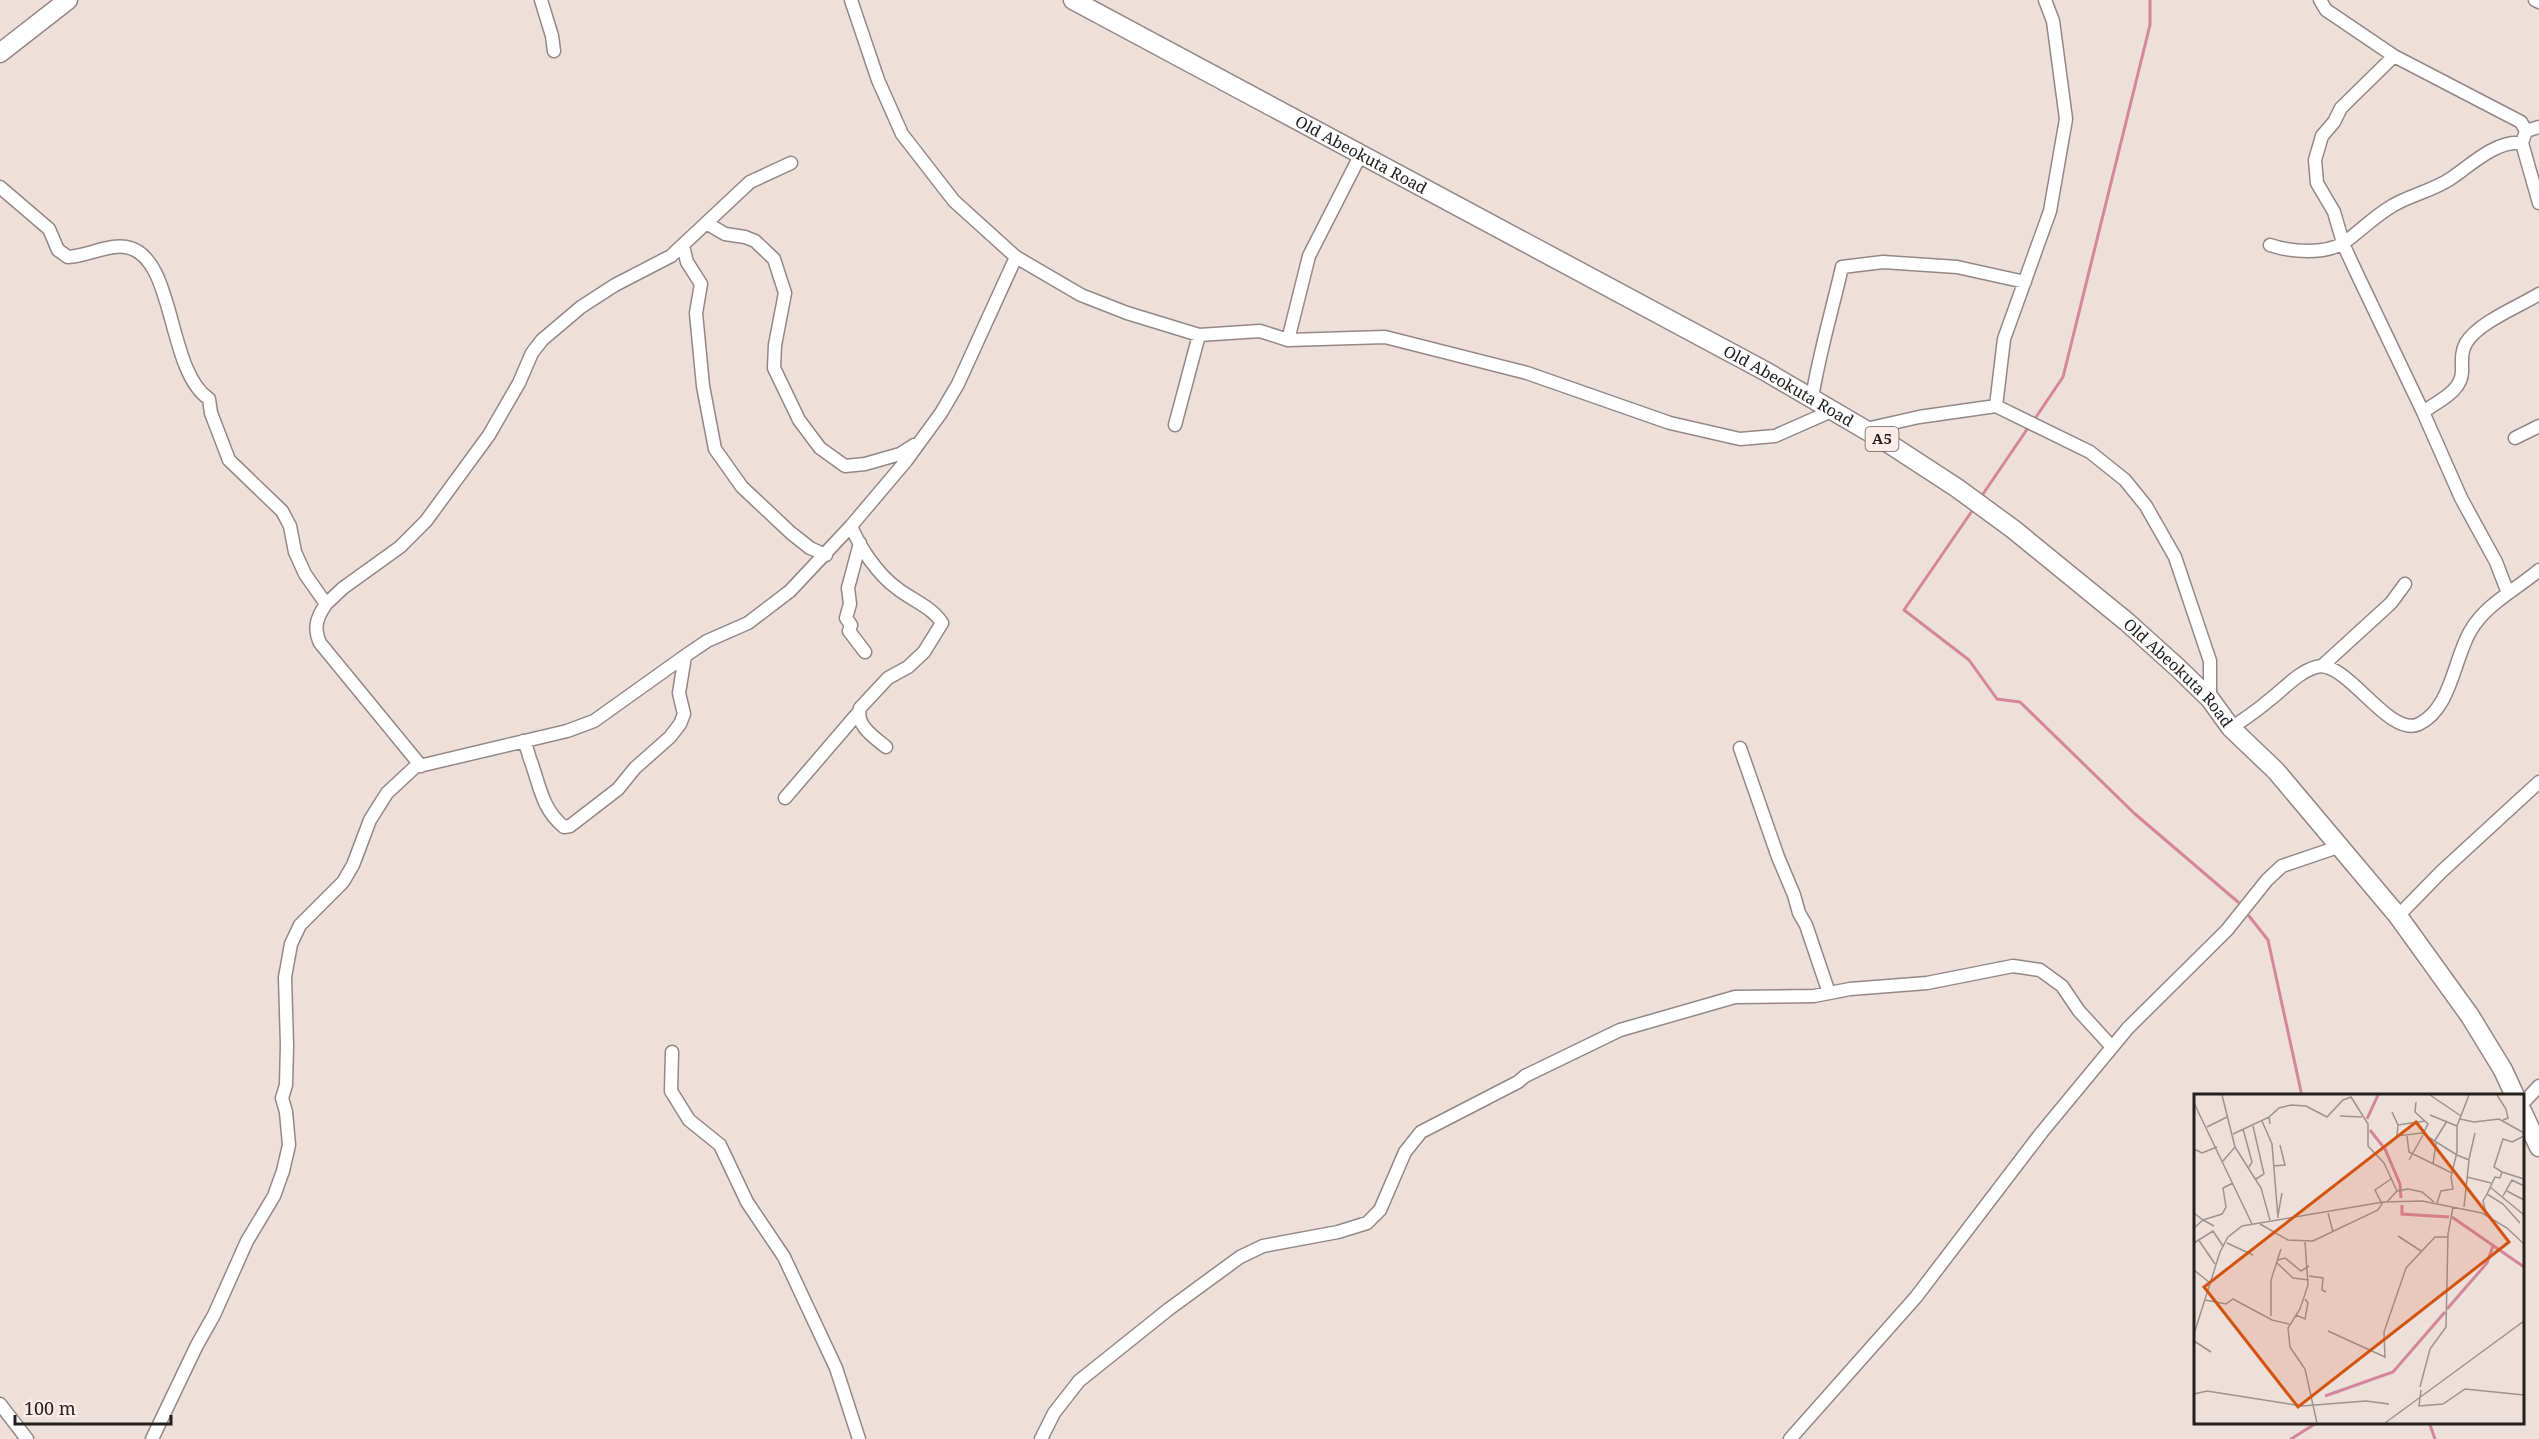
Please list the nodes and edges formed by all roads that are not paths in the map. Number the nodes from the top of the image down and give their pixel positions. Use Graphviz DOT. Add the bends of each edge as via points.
graph roads {
  1 [pos="541,0"];
  2 [pos="851,0"];
  3 [pos="1073,0"];
  4 [pos="2045,0"];
  5 [pos="2320,0"];
  6 [pos="66,1"];
  7 [pos="554,51"];
  8 [pos="0,53"];
  9 [pos="2394,56"];
  10 [pos="2539,127"];
  11 [pos="2524,137"];
  12 [pos="1361,154"];
  13 [pos="791,163"];
  14 [pos="0,187"];
  15 [pos="2539,203"];
  16 [pos="708,224"];
  17 [pos="2343,243"];
  18 [pos="2270,245"];
  19 [pos="683,246"];
  20 [pos="1016,257"];
  21 [pos="2025,282"];
  22 [pos="2539,294"];
  23 [pos="1199,335"];
  24 [pos="1288,340"];
  25 [pos="1812,398"];
  26 [pos="1996,406"];
  27 [pos="1834,410"];
  28 [pos="2423,411"];
  29 [pos="1174,425"];
  30 [pos="2539,426"];
  31 [pos="1866,429"];
  32 [pos="2516,438"];
  33 [pos="920,441"];
  34 [pos="851,526"];
  35 [pos="860,543"];
  36 [pos="826,555"];
  37 [pos="2539,570"];
  38 [pos="2405,584"];
  39 [pos="2508,593"];
  40 [pos="326,604"];
  41 [pos="865,652"];
  42 [pos="685,656"];
  43 [pos="2322,666"];
  44 [pos="2210,699"];
  45 [pos="858,713"];
  46 [pos="2231,728"];
  47 [pos="523,741"];
  48 [pos="886,747"];
  49 [pos="1740,748"];
  50 [pos="421,766"];
  51 [pos="2539,782"];
  52 [pos="785,798"];
  53 [pos="2341,846"];
  54 [pos="2398,916"];
  55 [pos="1829,993"];
  56 [pos="2112,1047"];
  57 [pos="672,1052"];
  58 [pos="2539,1086"];
  59 [pos="2515,1094"];
  60 [pos="2524,1103"];
  61 [pos="2524,1113"];
  62 [pos="2539,1147"];
  63 [pos="0,1404"];
  64 [pos="27,1439"];
  65 [pos="152,1439"];
  66 [pos="859,1439"];
  67 [pos="1041,1439"];
  68 [pos="1790,1439"];
  1 -- 7 [label="street"];
  2 -- 20 [label="street" via="878,80 902,134 954,201"];
  3 -- 12 [label="highway, Old Abeokuta Road / A5"];
  4 -- 21 [label="street" via="2053,21 2066,119 2050,211"];
  5 -- 9 [label="street" via="2326,10"];
  6 -- 8 [label="highway"];
  9 -- 11 [label="street" via="2510,115 2520,123"];
  9 -- 17 [label="street" via="2341,108 2318,147 2316,183 2334,212"];
  10 -- 11 [label="street"];
  11 -- 15 [label="street"];
  11 -- 17 [label="street" via="2394,205"];
  12 -- 24 [label="street" via="1310,256"];
  12 -- 25 [label="highway, Old Abeokuta Road / A5"];
  13 -- 16 [label="street" via="750,182"];
  14 -- 40 [label="street" via="49,229 58,249 68,257 118,246 134,249 147,259 159,281 182,360 196,387 209,399 229,460 282,512 305,574"];
  16 -- 19 [label="street"];
  16 -- 33 [label="street" via="725,234 756,241 774,259 785,293 774,368 799,420 820,448 845,466 900,454"];
  17 -- 18 [label="street" via="2319,251"];
  17 -- 28 [label="street"];
  19 -- 36 [label="street" via="687,262 701,284 696,313 715,449 742,487 791,533"];
  19 -- 40 [label="street" via="580,307 542,340 489,435 432,514 400,547"];
  20 -- 23 [label="street" via="1081,295"];
  20 -- 33 [label="street" via="958,384"];
  21 -- 25 [label="street" via="1957,267 1883,262 1842,267"];
  21 -- 26 [label="street" via="2004,339"];
  22 -- 28 [label="street" via="2482,327 2466,343 2456,389"];
  23 -- 24 [label="street" via="1260,331"];
  23 -- 29 [label="street"];
  24 -- 27 [label="street" via="1385,337 1527,373 1670,423 1740,439 1775,436"];
  25 -- 27 [label="highway, Old Abeokuta Road / A5"];
  26 -- 31 [label="street"];
  26 -- 44 [label="street" via="2090,452 2125,480 2146,506 2175,557 2204,642 2210,661"];
  27 -- 31 [label="highway, Old Abeokuta Road / A5"];
  28 -- 39 [label="street"];
  30 -- 32 [label="street"];
  31 -- 44 [label="highway, Old Abeokuta Road / A5" via="2013,529 2127,622"];
  33 -- 34 [label="street"];
  34 -- 35 [label="street"];
  34 -- 36 [label="street"];
  35 -- 41 [label="street" via="848,588 850,604 846,618 851,626 849,632"];
  35 -- 45 [label="street" via="890,583 942,623 924,652 867,697"];
  36 -- 42 [label="street" via="790,591 748,623"];
  37 -- 39 [label="street"];
  38 -- 43 [label="street" via="2391,603"];
  39 -- 43 [label="street" via="2471,630 2438,706 2417,726 2388,715 2335,671"];
  40 -- 50 [label="street" via="315,627 320,643"];
  42 -- 47 [label="street" via="594,721 567,732"];
  42 -- 47 [label="street" via="679,693 684,714 680,724 618,789 570,826 559,822 543,803"];
  43 -- 46 [label="street" via="2298,677"];
  44 -- 46 [label="highway, Old Abeokuta Road / A5"];
  45 -- 48 [label="street" via="862,725"];
  45 -- 52 [label="street"];
  46 -- 53 [label="highway, Old Abeokuta Road / A5" via="2276,771"];
  47 -- 50 [label="street"];
  49 -- 55 [label="street"];
  50 -- 65 [label="street" via="387,794 370,820 343,882 300,925 291,945 285,977 287,1045 282,1098 290,1145 283,1171"];
  51 -- 54 [label="street"];
  53 -- 54 [label="highway, Old Abeokuta Road / A5"];
  53 -- 56 [label="street" via="2302,858 2274,873 2227,930"];
  54 -- 59 [label="highway, Old Abeokuta Road / A5" via="2470,1016"];
  55 -- 56 [label="street" via="1927,983 2013,966 2040,970 2062,986 2085,1019"];
  55 -- 67 [label="street" via="1735,997 1620,1030 1421,1132 1405,1152 1380,1210 1367,1223 1263,1246 1240,1257 1079,1381 1054,1413"];
  56 -- 68 [label="street" via="1916,1297"];
  57 -- 66 [label="street" via="671,1091 689,1120 720,1144 747,1202 784,1257 836,1368"];
  58 -- 60 [label="street"];
  61 -- 62 [label="highway"];
  63 -- 64 [label="street"];
}
